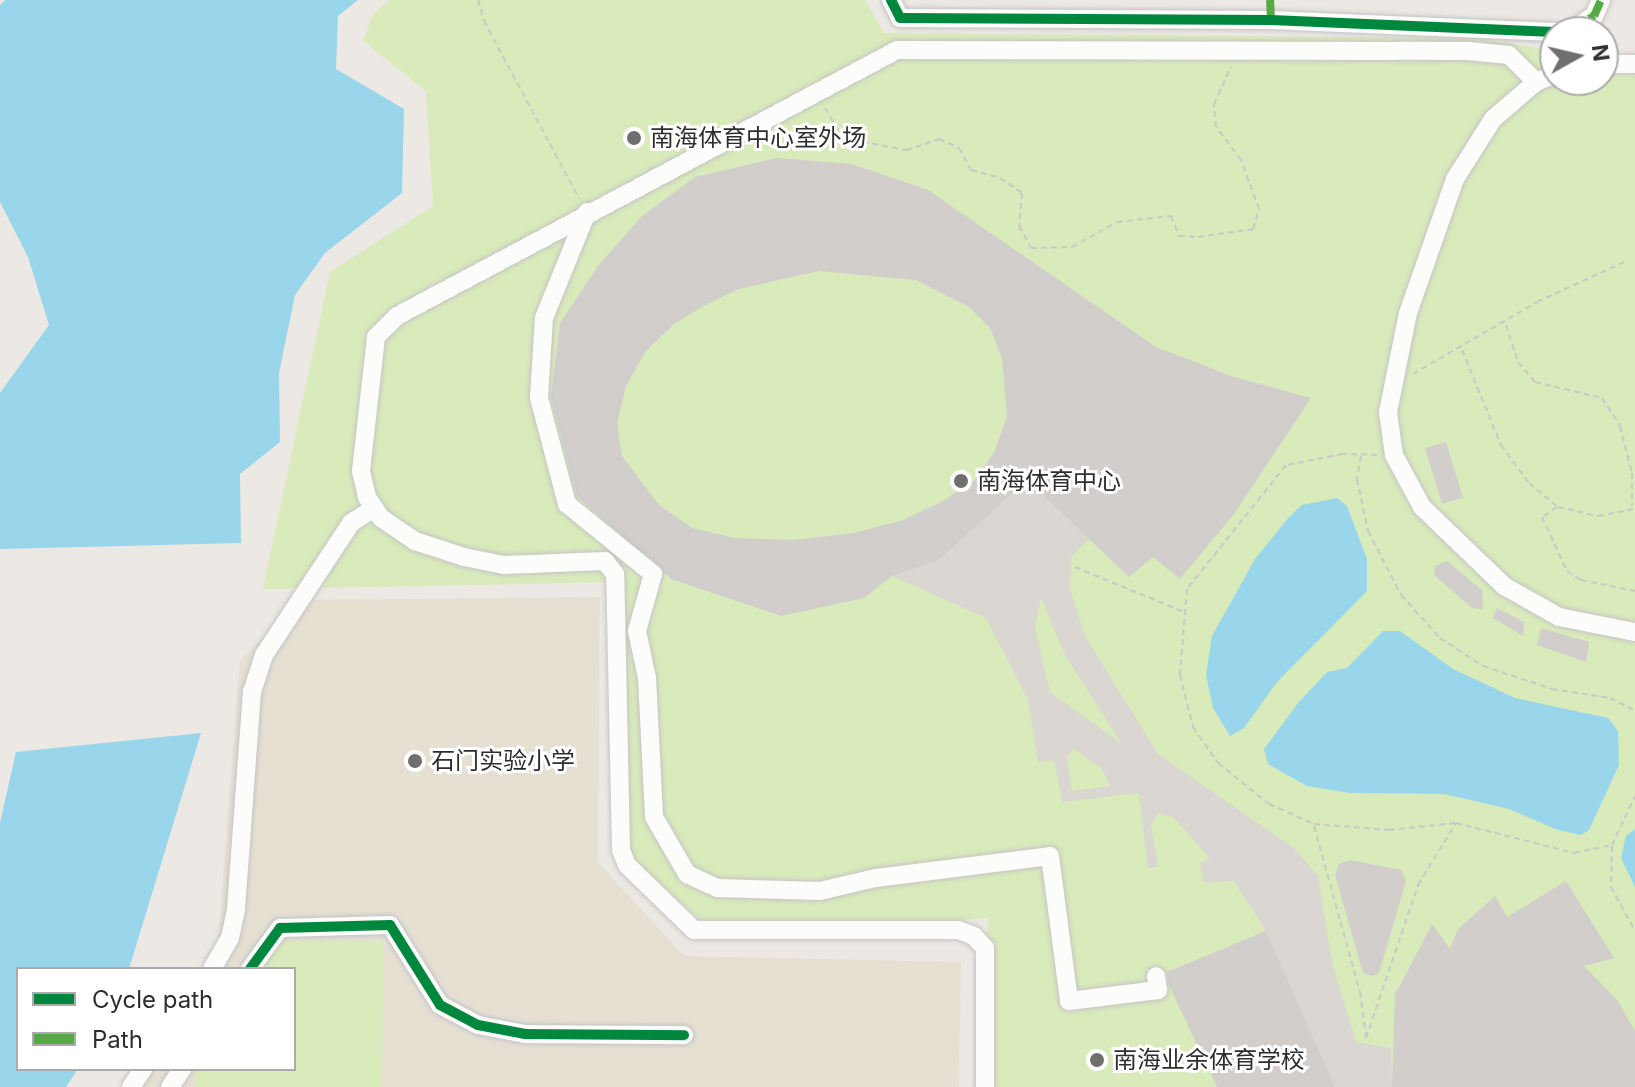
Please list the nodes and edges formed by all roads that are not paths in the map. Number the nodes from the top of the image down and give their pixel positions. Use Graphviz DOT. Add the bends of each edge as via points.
graph roads {
  1 [pos="891,0"];
  2 [pos="1270,0"];
  3 [pos="1271,20"];
  4 [pos="1539,31"];
  5 [pos="1539,81"];
  6 [pos="1536,82"];
  7 [pos="587,212"];
  8 [pos="374,508"];
  9 [pos="1635,632"];
  10 [pos="213,967"];
  11 [pos="251,967"];
  12 [pos="1156,976"];
  13 [pos="684,1035"];
  14 [pos="985,1087"];
  1 -- 3 [label="street" via="900,18"];
  2 -- 3 [label="street"];
  3 -- 4 [label="street"];
  5 -- 6 [label="street"];
  6 -- 7 [label="street" via="1509,55 914,46 866,62"];
  6 -- 9 [label="street" via="1493,119 1455,179 1408,313 1388,412 1394,455 1422,507 1504,586 1559,617"];
  7 -- 8 [label="street" via="397,316 376,337 361,471"];
  7 -- 12 [label="street" via="544,318 539,398 567,504 653,574 637,631 647,678 654,817 687,874 717,888 820,891 876,878 1050,856 1069,1001 1158,990"];
  8 -- 10 [label="street" via="351,523 264,655 252,692 236,909 230,938"];
  8 -- 14 [label="street" via="415,541 464,557 504,565 605,561 615,574 618,591 621,850 627,865 694,930 958,930 974,936 985,948"];
  11 -- 13 [label="street" via="280,928 390,925 440,1005 478,1025 525,1034"];
}
